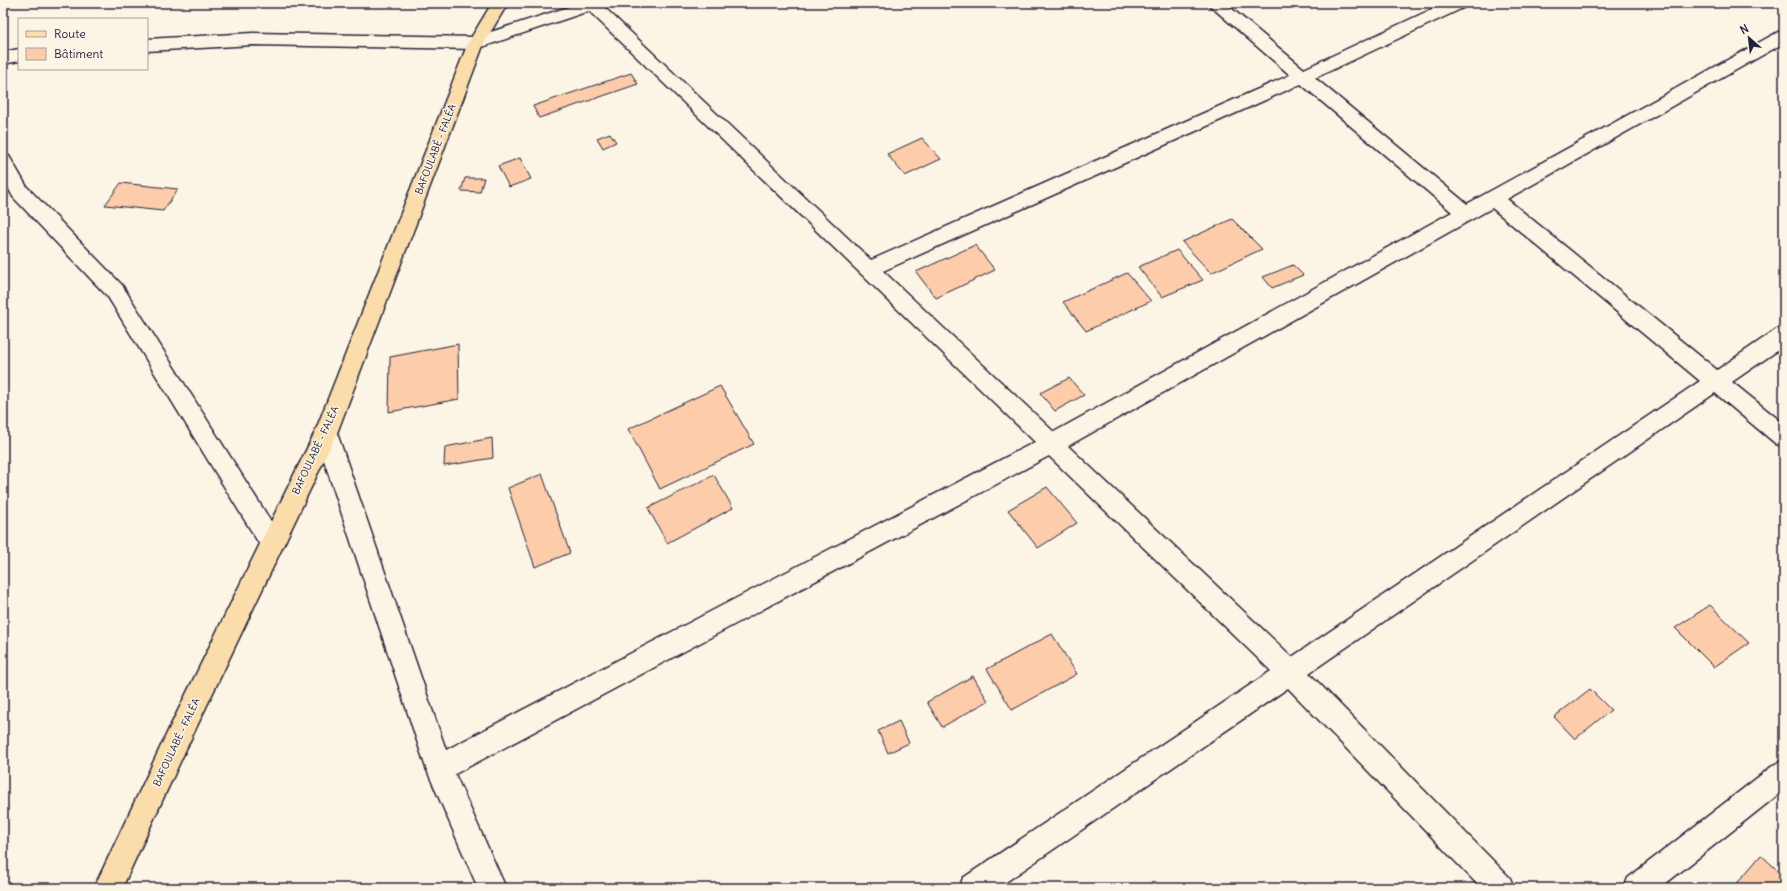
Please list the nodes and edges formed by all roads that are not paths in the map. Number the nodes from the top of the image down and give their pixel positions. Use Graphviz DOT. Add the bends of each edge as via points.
graph roads {
  1 [pos="500,3"];
  2 [pos="1215,3"];
  3 [pos="1459,3"];
  4 [pos="595,4"];
  5 [pos="1784,36"];
  6 [pos="476,43"];
  7 [pos="148,45"];
  8 [pos="18,55"];
  9 [pos="3,58"];
  10 [pos="1302,76"];
  11 [pos="3,161"];
  12 [pos="1493,198"];
  13 [pos="1465,213"];
  14 [pos="868,269"];
  15 [pos="1784,335"];
  16 [pos="1716,381"];
  17 [pos="326,432"];
  18 [pos="1784,437"];
  19 [pos="1052,444"];
  20 [pos="271,542"];
  21 [pos="1290,672"];
  22 [pos="439,768"];
  23 [pos="1784,773"];
  24 [pos="108,888"];
  25 [pos="492,888"];
  26 [pos="972,888"];
  27 [pos="1500,888"];
  28 [pos="1638,888"];
  1 -- 6 [label="main road, BAFOULABÉ - FALÉA"];
  2 -- 10 [label="street"];
  3 -- 10 [label="street"];
  4 -- 6 [label="street"];
  4 -- 14 [label="street"];
  5 -- 12 [label="street"];
  6 -- 7 [label="street" via="253,40"];
  6 -- 17 [label="main road, BAFOULABÉ - FALÉA"];
  8 -- 9 [label="street"];
  10 -- 13 [label="street"];
  10 -- 14 [label="street"];
  11 -- 20 [label="street" via="20,192 115,291"];
  12 -- 13 [label="street"];
  12 -- 16 [label="street"];
  13 -- 19 [label="street"];
  14 -- 19 [label="street"];
  15 -- 16 [label="street"];
  16 -- 18 [label="street"];
  16 -- 21 [label="street"];
  17 -- 20 [label="main road, BAFOULABÉ - FALÉA"];
  17 -- 22 [label="street"];
  19 -- 21 [label="street"];
  19 -- 22 [label="street"];
  20 -- 24 [label="main road, BAFOULABÉ - FALÉA"];
  21 -- 26 [label="street"];
  21 -- 27 [label="street"];
  22 -- 25 [label="street"];
  23 -- 28 [label="street"];
}
